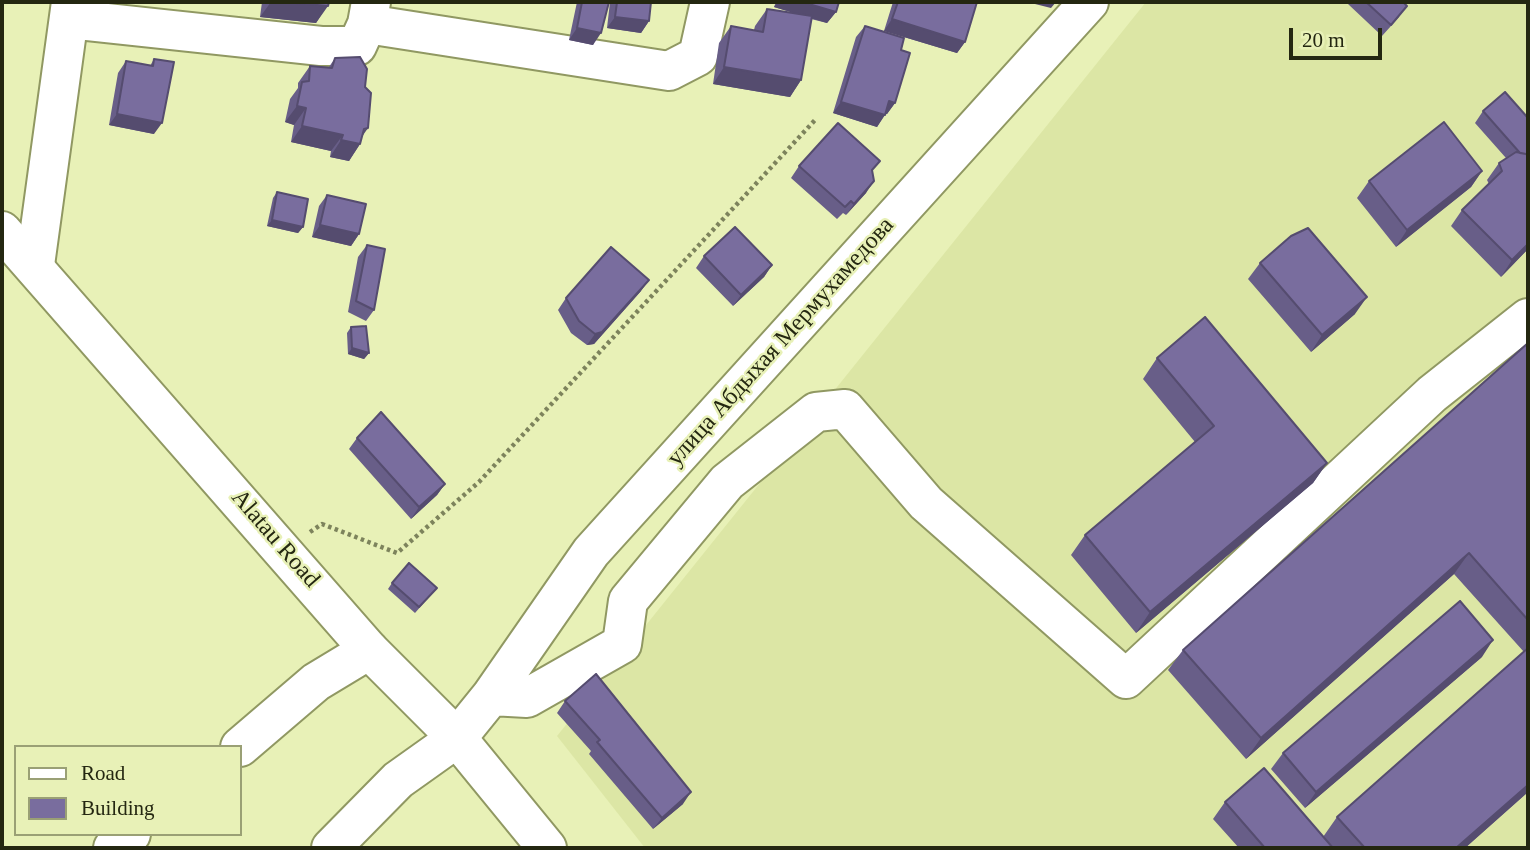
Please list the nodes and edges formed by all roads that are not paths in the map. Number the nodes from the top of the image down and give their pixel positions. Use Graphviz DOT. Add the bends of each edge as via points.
graph roads {
  1 [pos="710,2"];
  2 [pos="1089,2"];
  3 [pos="70,10"];
  4 [pos="369,13"];
  5 [pos="2,230"];
  6 [pos="34,265"];
  7 [pos="1528,318"];
  8 [pos="369,650"];
  9 [pos="491,696"];
  10 [pos="457,738"];
  11 [pos="242,745"];
  12 [pos="128,836"];
  13 [pos="113,848"];
  14 [pos="331,848"];
  15 [pos="547,848"];
  1 -- 4 [label="street" via="698,56 669,71"];
  2 -- 9 [label="street, улица Абдыхая Мермухамедова" via="591,552"];
  3 -- 4 [label="street" via="321,46 357,46"];
  3 -- 6 [label="street"];
  5 -- 6 [label="street, Alatau Road"];
  6 -- 8 [label="street, Alatau Road"];
  7 -- 9 [label="street" via="1432,394 1126,679 926,503 845,409 816,412 727,482 628,601 622,644 527,698"];
  8 -- 10 [label="street, Alatau Road"];
  8 -- 11 [label="street" via="316,682"];
  9 -- 10 [label="street, улица Абдыхая Мермухамедова"];
  10 -- 14 [label="street, улица Абдыхая Мермухамедова" via="398,779"];
  10 -- 15 [label="street, Alatau Road"];
  12 -- 13 [label="street"];
}
